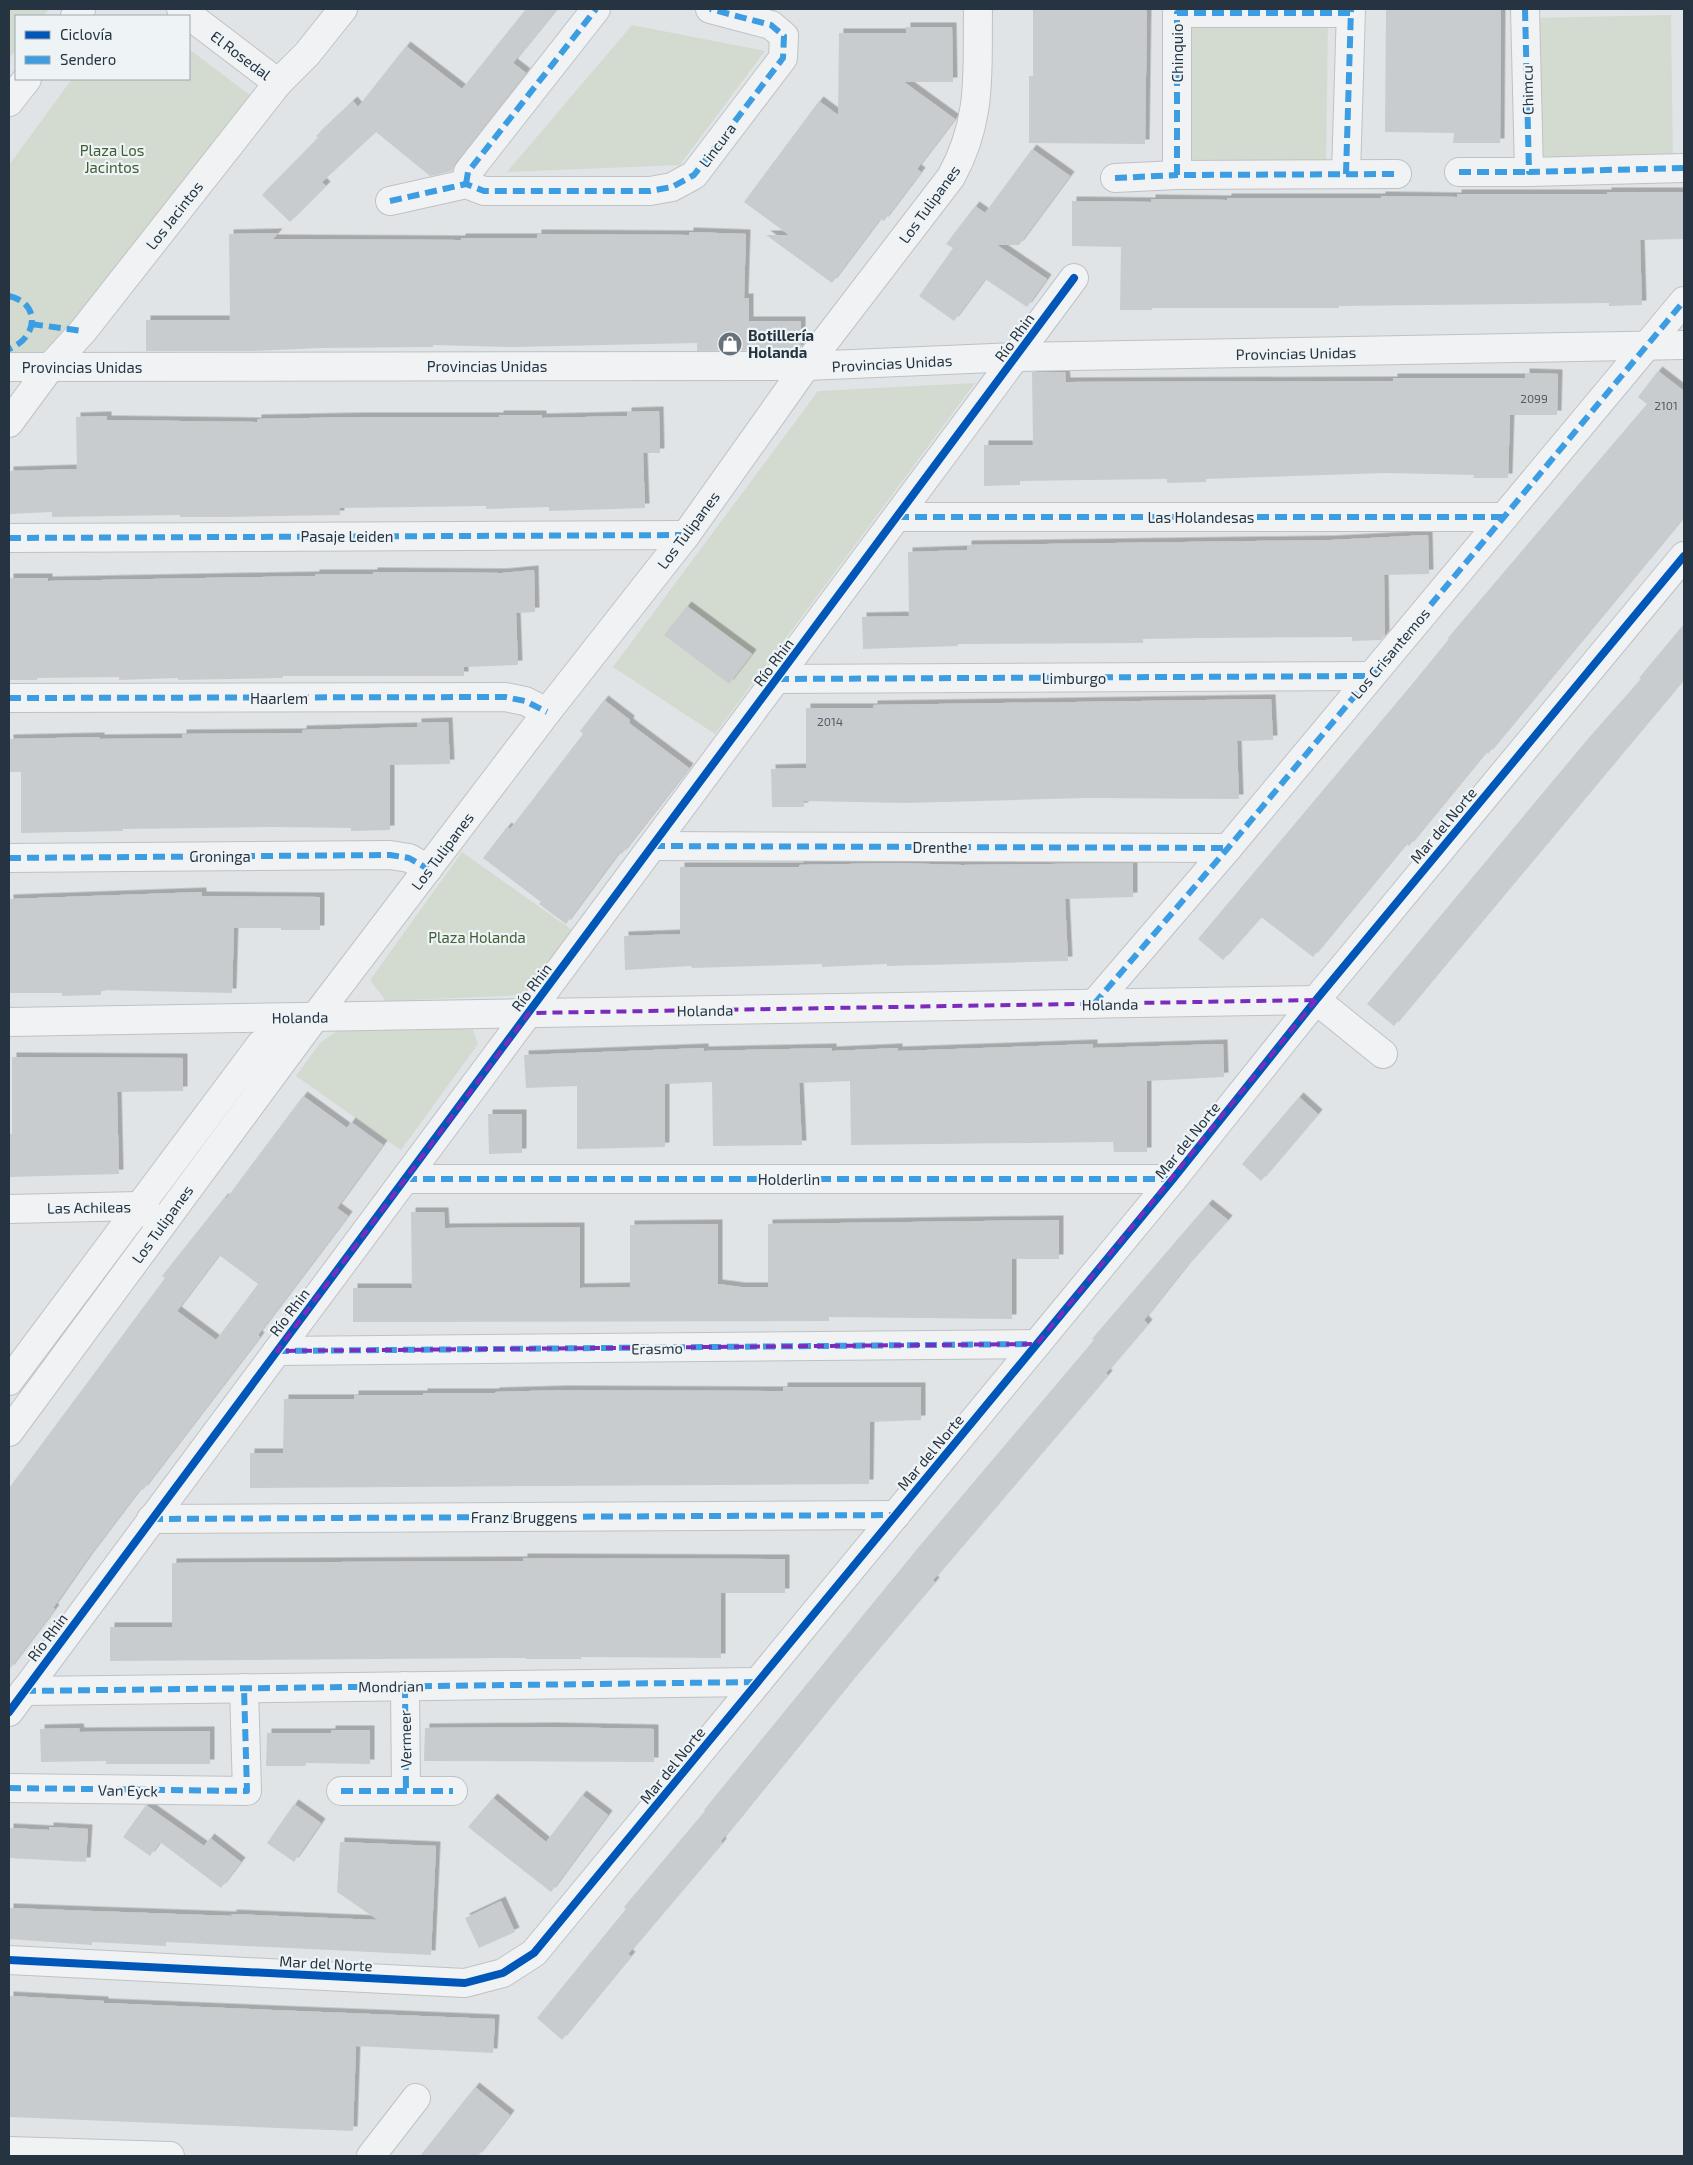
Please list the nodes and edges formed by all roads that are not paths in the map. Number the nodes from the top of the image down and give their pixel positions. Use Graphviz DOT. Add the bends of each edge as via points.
graph roads {
  1 [pos="343,9"];
  2 [pos="596,9"];
  3 [pos="710,9"];
  4 [pos="978,9"];
  5 [pos="1525,9"];
  6 [pos="1350,11"];
  7 [pos="190,16"];
  8 [pos="26,80"];
  9 [pos="278,83"];
  10 [pos="9,102"];
  11 [pos="1684,168"];
  12 [pos="1459,172"];
  13 [pos="1528,172"];
  14 [pos="1346,174"];
  15 [pos="1397,174"];
  16 [pos="1177,176"];
  17 [pos="1115,178"];
  18 [pos="466,184"];
  19 [pos="390,201"];
  20 [pos="1074,278"];
  21 [pos="1684,301"];
  22 [pos="1684,345"];
  23 [pos="1646,347"];
  24 [pos="1016,357"];
  25 [pos="51,366"];
  26 [pos="806,366"];
  27 [pos="9,367"];
  28 [pos="9,423"];
  29 [pos="897,517"];
  30 [pos="1504,517"];
  31 [pos="686,535"];
  32 [pos="9,538"];
  33 [pos="1684,556"];
  34 [pos="1370,676"];
  35 [pos="777,679"];
  36 [pos="9,698"];
  37 [pos="547,712"];
  38 [pos="653,846"];
  39 [pos="1228,848"];
  40 [pos="9,858"];
  41 [pos="428,869"];
  42 [pos="1316,1000"];
  43 [pos="1094,1004"];
  44 [pos="529,1013"];
  45 [pos="315,1017"];
  46 [pos="9,1022"];
  47 [pos="1383,1054"];
  48 [pos="405,1179"];
  49 [pos="1173,1180"];
  50 [pos="139,1206"];
  51 [pos="9,1209"];
  52 [pos="163,1223"];
  53 [pos="1037,1344"];
  54 [pos="276,1351"];
  55 [pos="9,1381"];
  56 [pos="9,1432"];
  57 [pos="896,1515"];
  58 [pos="151,1519"];
  59 [pos="758,1682"];
  60 [pos="405,1686"];
  61 [pos="244,1688"];
  62 [pos="16,1701"];
  63 [pos="9,1788"];
  64 [pos="341,1791"];
  65 [pos="406,1791"];
  66 [pos="453,1791"];
  67 [pos="9,1960"];
  68 [pos="416,2098"];
  69 [pos="9,2151"];
  70 [pos="170,2156"];
  71 [pos="370,2156"];
  1 -- 9 [label="street, Los Jacintos" via="307,54"];
  2 -- 18 [label="street" via="468,172"];
  3 -- 18 [label="street, Lincura" via="771,25 784,36 783,58 694,176 672,187 650,191 484,191"];
  4 -- 26 [label="street, Los Tulipanes" via="977,97 974,119 961,160 940,194"];
  5 -- 13 [label="street, Chimcu"];
  6 -- 14 [label="street, Chinquio"];
  6 -- 16 [label="street, Chinquio" via="1177,13"];
  7 -- 9 [label="street, El Rosedal"];
  8 -- 10 [label="street"];
  9 -- 25 [label="street, Los Jacintos" via="83,331"];
  11 -- 13 [label="street"];
  12 -- 13 [label="street"];
  14 -- 15 [label="street"];
  14 -- 16 [label="street"];
  16 -- 17 [label="street"];
  18 -- 19 [label="street, Lincura"];
  20 -- 24 [label="street, Río Rhin"];
  21 -- 23 [label="street, Los Crisantemos"];
  22 -- 23 [label="street, Provincias Unidas"];
  23 -- 24 [label="street, Provincias Unidas"];
  23 -- 30 [label="street, Los Crisantemos"];
  24 -- 26 [label="street, Provincias Unidas"];
  24 -- 29 [label="street, Río Rhin"];
  25 -- 26 [label="street, Provincias Unidas"];
  25 -- 27 [label="street, Provincias Unidas"];
  25 -- 28 [label="street, Los Jacintos"];
  26 -- 31 [label="street, Los Tulipanes"];
  29 -- 30 [label="street, Las Holandesas"];
  29 -- 35 [label="street, Río Rhin"];
  30 -- 34 [label="street, Los Crisantemos"];
  31 -- 32 [label="street, Pasaje Leiden"];
  31 -- 37 [label="street, Los Tulipanes"];
  33 -- 42 [label="street, Mar del Norte"];
  34 -- 35 [label="street, Limburgo"];
  34 -- 39 [label="street, Los Crisantemos"];
  35 -- 38 [label="street, Río Rhin"];
  36 -- 37 [label="street, Haarlem" via="504,697 525,701"];
  37 -- 41 [label="street, Los Tulipanes"];
  38 -- 39 [label="street, Drenthe"];
  38 -- 44 [label="street, Río Rhin"];
  39 -- 43 [label="street, Los Crisantemos"];
  40 -- 41 [label="street, Groninga" via="390,855 409,858"];
  41 -- 45 [label="street, Los Tulipanes"];
  42 -- 43 [label="street, Holanda"];
  42 -- 47 [label="street"];
  42 -- 49 [label="street, Mar del Norte"];
  43 -- 44 [label="street, Holanda"];
  44 -- 45 [label="street, Holanda"];
  44 -- 48 [label="street, Río Rhin"];
  45 -- 46 [label="street, Holanda"];
  45 -- 50 [label="street, Los Tulipanes" via="285,1029 261,1044"];
  45 -- 52 [label="street, Los Tulipanes"];
  48 -- 49 [label="street, Holderlin"];
  48 -- 54 [label="street, Río Rhin"];
  49 -- 53 [label="street, Mar del Norte"];
  50 -- 51 [label="street, Las Achileas"];
  50 -- 52 [label="street, Las Achileas"];
  50 -- 55 [label="street, Los Tulipanes"];
  52 -- 56 [label="street, Los Tulipanes"];
  53 -- 54 [label="street, Erasmo"];
  53 -- 57 [label="street, Mar del Norte"];
  54 -- 58 [label="street, Río Rhin"];
  57 -- 58 [label="street, Franz Bruggens"];
  57 -- 59 [label="street, Mar del Norte"];
  58 -- 62 [label="street, Río Rhin"];
  59 -- 60 [label="street, Mondrian"];
  59 -- 67 [label="street, Mar del Norte" via="547,1940 534,1953 503,1973 465,1983 446,1983"];
  60 -- 61 [label="street, Mondrian"];
  60 -- 65 [label="street, Vermeer"];
  61 -- 62 [label="street, Mondrian"];
  61 -- 63 [label="street, Van Eyck" via="247,1791"];
  64 -- 65 [label="street"];
  65 -- 66 [label="street"];
  68 -- 71 [label="street"];
  69 -- 70 [label="street"];
}
